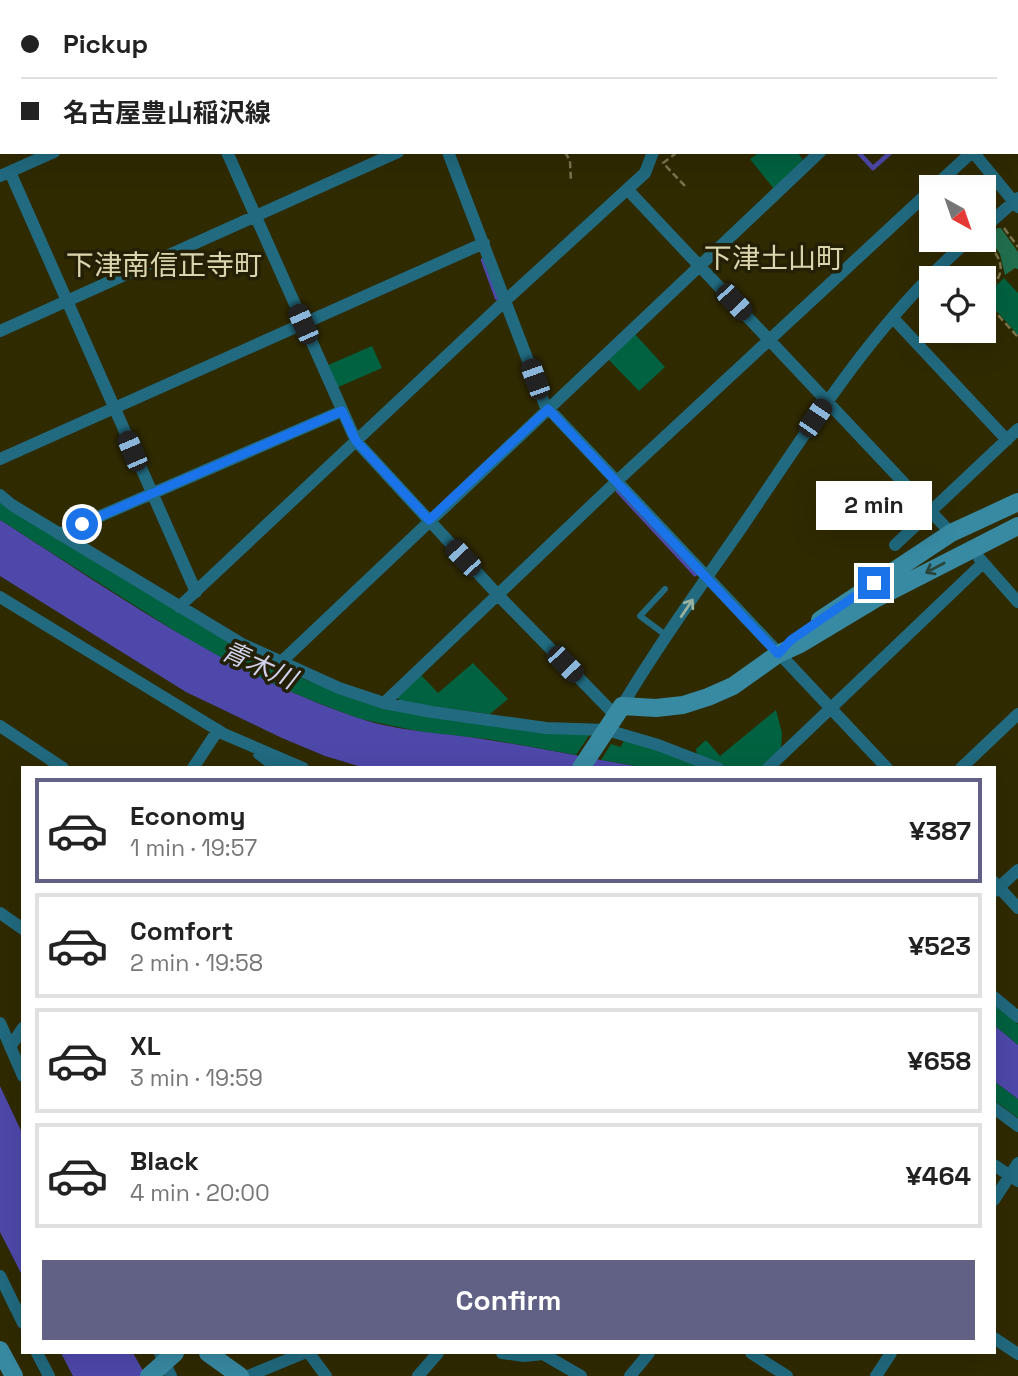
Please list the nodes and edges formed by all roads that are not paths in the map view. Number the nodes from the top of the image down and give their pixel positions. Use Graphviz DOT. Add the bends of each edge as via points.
graph roads {
  1 [pos="50,154"];
  2 [pos="228,154"];
  3 [pos="394,154"];
  4 [pos="449,154"];
  5 [pos="652,154"];
  6 [pos="818,154"];
  7 [pos="970,154"];
  8 [pos="974,154"];
  9 [pos="5,174"];
  10 [pos="946,175"];
  11 [pos="627,189"];
  12 [pos="919,200"];
  13 [pos="1016,202"];
  14 [pos="256,216"];
  15 [pos="996,217"];
  16 [pos="484,243"];
  17 [pos="955,252"];
  18 [pos="700,266"];
  19 [pos="506,300"];
  20 [pos="67,301"];
  21 [pos="893,318"];
  22 [pos="303,324"];
  23 [pos="0,331"];
  24 [pos="769,339"];
  25 [pos="827,400"];
  26 [pos="113,408"];
  27 [pos="548,409"];
  28 [pos="342,411"];
  29 [pos="1018,429"];
  30 [pos="1007,440"];
  31 [pos="356,441"];
  32 [pos="0,459"];
  33 [pos="617,481"];
  34 [pos="151,494"];
  35 [pos="0,495"];
  36 [pos="1018,502"];
  37 [pos="930,510"];
  38 [pos="429,520"];
  39 [pos="1018,526"];
  40 [pos="951,533"];
  41 [pos="60,534"];
  42 [pos="895,545"];
  43 [pos="973,548"];
  44 [pos="982,564"];
  45 [pos="707,578"];
  46 [pos="665,589"];
  47 [pos="196,592"];
  48 [pos="498,595"];
  49 [pos="0,597"];
  50 [pos="1018,602"];
  51 [pos="179,607"];
  52 [pos="667,636"];
  53 [pos="778,654"];
  54 [pos="280,663"];
  55 [pos="384,703"];
  56 [pos="831,708"];
  57 [pos="1018,714"];
  58 [pos="612,722"];
  59 [pos="0,726"];
  60 [pos="218,730"];
  61 [pos="255,747"];
  62 [pos="60,766"];
  63 [pos="194,766"];
  64 [pos="275,766"];
  65 [pos="298,766"];
  66 [pos="582,766"];
  67 [pos="713,766"];
  68 [pos="770,766"];
  69 [pos="885,766"];
  70 [pos="963,766"];
  71 [pos="1018,870"];
  72 [pos="996,887"];
  73 [pos="1018,908"];
  74 [pos="0,913"];
  75 [pos="21,928"];
  76 [pos="996,999"];
  77 [pos="1018,1017"];
  78 [pos="0,1023"];
  79 [pos="21,1031"];
  80 [pos="10,1047"];
  81 [pos="21,1072"];
  82 [pos="996,1110"];
  83 [pos="1018,1126"];
  84 [pos="1018,1164"];
  85 [pos="996,1166"];
  86 [pos="1014,1178"];
  87 [pos="996,1198"];
  88 [pos="0,1276"];
  89 [pos="21,1318"];
  90 [pos="996,1339"];
  91 [pos="0,1350"];
  92 [pos="38,1354"];
  93 [pos="209,1354"];
  94 [pos="304,1354"];
  95 [pos="308,1354"];
  96 [pos="437,1354"];
  97 [pos="509,1354"];
  98 [pos="537,1354"];
  99 [pos="545,1354"];
  100 [pos="648,1354"];
  101 [pos="753,1354"];
  102 [pos="890,1354"];
  103 [pos="1018,1354"];
  104 [pos="14,1376"];
  105 [pos="49,1376"];
  106 [pos="240,1376"];
  107 [pos="248,1376"];
  108 [pos="326,1376"];
  109 [pos="418,1376"];
  110 [pos="581,1376"];
  111 [pos="630,1376"];
  112 [pos="787,1376"];
  113 [pos="876,1376"];
  1 -- 9 [label="street"];
  2 -- 14 [label="street"];
  3 -- 14 [label="street"];
  4 -- 16 [label="street"];
  5 -- 11 [label="street" via="645,173"];
  6 -- 18 [label="street"];
  7 -- 10 [label="street"];
  8 -- 13 [label="street"];
  9 -- 20 [label="street"];
  11 -- 18 [label="street"];
  11 -- 19 [label="street"];
  12 -- 24 [label="street"];
  13 -- 15 [label="street"];
  14 -- 20 [label="street"];
  14 -- 22 [label="street"];
  16 -- 19 [label="street"];
  16 -- 22 [label="street"];
  17 -- 21 [label="street"];
  18 -- 24 [label="street"];
  18 -- 27 [label="street"];
  19 -- 27 [label="street"];
  19 -- 31 [label="street"];
  20 -- 23 [label="street"];
  20 -- 26 [label="street"];
  21 -- 25 [label="street"];
  21 -- 30 [label="street"];
  22 -- 26 [label="street"];
  22 -- 28 [label="street"];
  24 -- 25 [label="street"];
  24 -- 33 [label="street"];
  25 -- 37 [label="street"];
  25 -- 45 [label="street"];
  26 -- 32 [label="street"];
  26 -- 34 [label="street"];
  27 -- 33 [label="street"];
  27 -- 38 [label="street"];
  28 -- 31 [label="street"];
  28 -- 34 [label="street"];
  29 -- 30 [label="street"];
  30 -- 37 [label="street"];
  31 -- 38 [label="street"];
  31 -- 47 [label="street"];
  33 -- 45 [label="street"];
  33 -- 48 [label="street"];
  34 -- 41 [label="street"];
  34 -- 47 [label="street"];
  35 -- 41 [label="street"];
  36 -- 40 [label="main road"];
  37 -- 40 [label="street"];
  37 -- 42 [label="street"];
  38 -- 48 [label="street"];
  38 -- 54 [label="street"];
  39 -- 43 [label="main road"];
  40 -- 53 [label="main road"];
  41 -- 51 [label="street"];
  43 -- 44 [label="street"];
  43 -- 53 [label="main road, one-way"];
  44 -- 50 [label="street"];
  44 -- 56 [label="street"];
  52 -- 45 [label="street, one-way"];
  45 -- 53 [label="street"];
  46 -- 52 [label="lane" via="640,616"];
  47 -- 51 [label="street"];
  48 -- 55 [label="street"];
  48 -- 58 [label="street"];
  49 -- 60 [label="street"];
  51 -- 54 [label="street"];
  52 -- 58 [label="street"];
  53 -- 56 [label="street"];
  53 -- 58 [label="main road" via="708,697"];
  54 -- 55 [label="street"];
  55 -- 58 [label="street" via="546,728"];
  56 -- 68 [label="street"];
  56 -- 69 [label="street"];
  57 -- 70 [label="street"];
  58 -- 66 [label="main road"];
  58 -- 67 [label="street"];
  59 -- 62 [label="street"];
  60 -- 61 [label="street"];
  60 -- 63 [label="street"];
  61 -- 64 [label="street"];
  61 -- 65 [label="street"];
  71 -- 72 [label="street"];
  72 -- 73 [label="street"];
  74 -- 75 [label="street"];
  76 -- 77 [label="street"];
  78 -- 80 [label="street"];
  79 -- 80 [label="street"];
  80 -- 81 [label="street"];
  82 -- 83 [label="street"];
  84 -- 86 [label="street"];
  85 -- 86 [label="street"];
  86 -- 87 [label="street"];
  88 -- 89 [label="street"];
  90 -- 103 [label="street"];
  91 -- 104 [label="main road"];
  92 -- 105 [label="street"];
  93 -- 106 [label="main road"];
  94 -- 107 [label="street"];
  95 -- 108 [label="street"];
  96 -- 109 [label="street"];
  97 -- 98 [label="street"];
  99 -- 110 [label="street"];
  100 -- 111 [label="street"];
  101 -- 112 [label="street"];
  102 -- 113 [label="street"];
}
